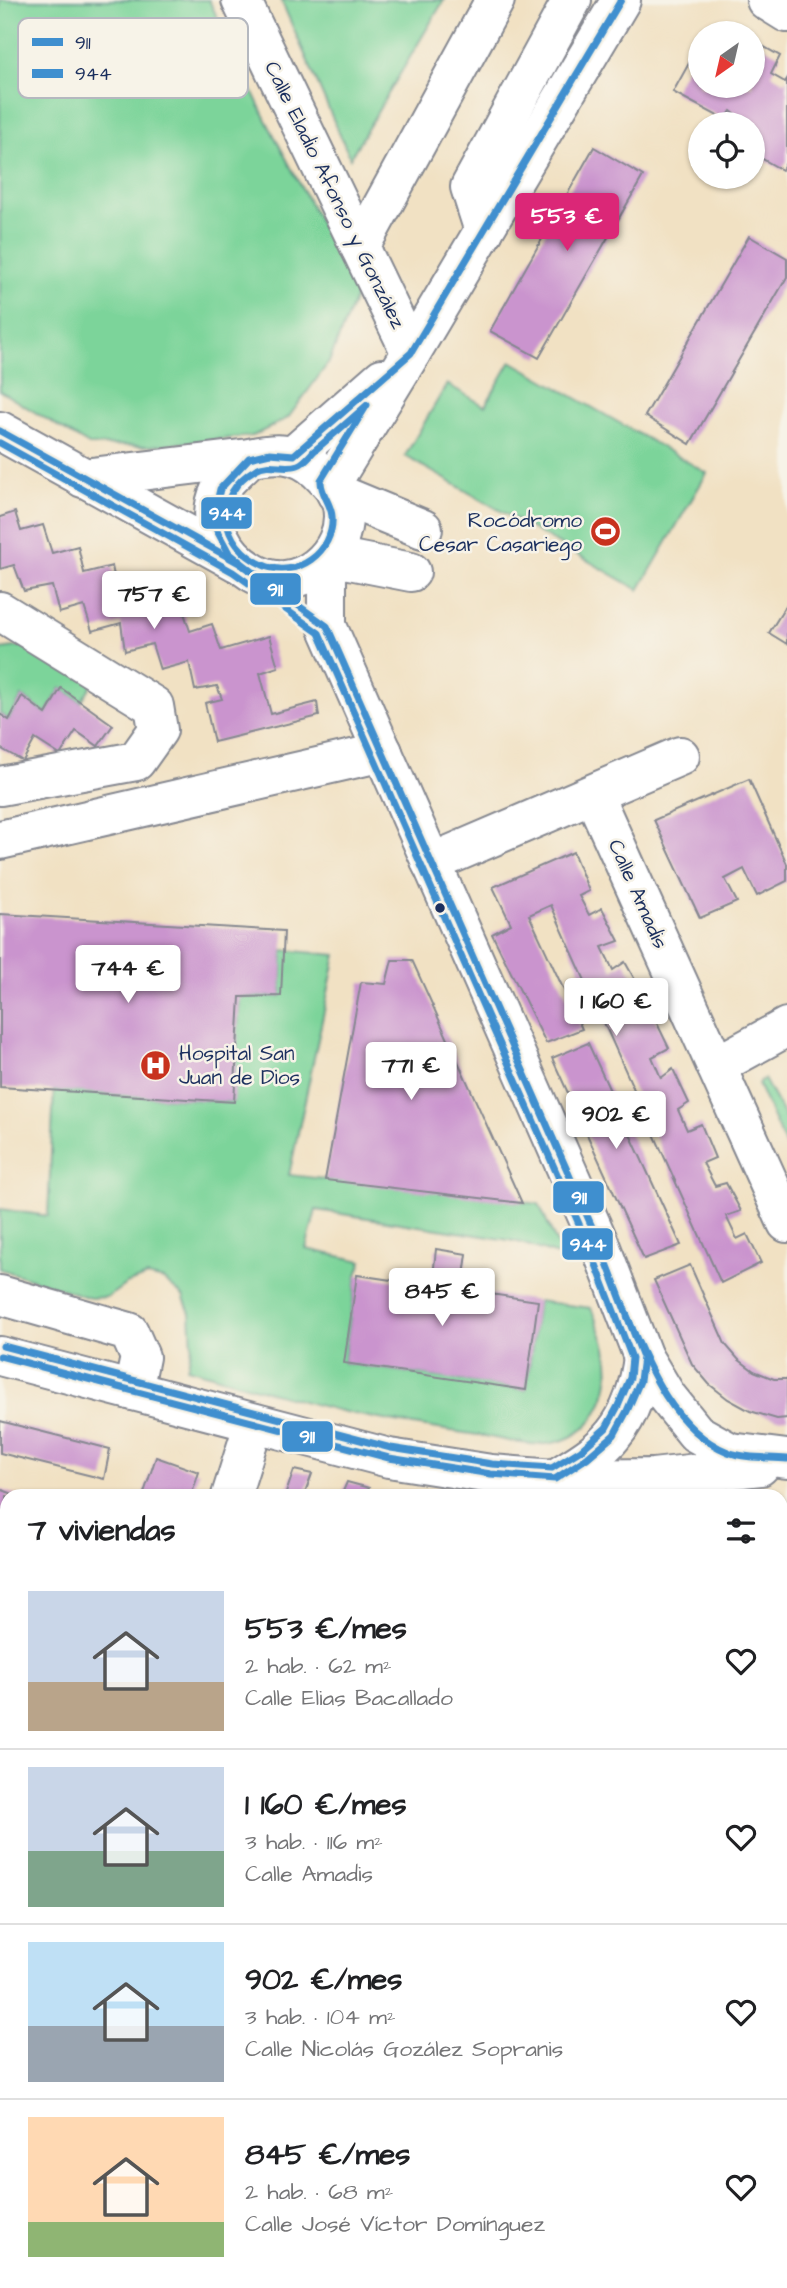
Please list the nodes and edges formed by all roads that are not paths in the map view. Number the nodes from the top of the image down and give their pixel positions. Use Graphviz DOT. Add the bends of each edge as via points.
graph roads {
  1 [pos="241,0"];
  2 [pos="495,0"];
  3 [pos="572,0"];
  4 [pos="621,0"];
  5 [pos="765,0"];
  6 [pos="787,13"];
  7 [pos="484,231"];
  8 [pos="360,247"];
  9 [pos="411,353"];
  10 [pos="0,431"];
  11 [pos="294,455"];
  12 [pos="248,458"];
  13 [pos="83,478"];
  14 [pos="333,488"];
  15 [pos="423,529"];
  16 [pos="328,558"];
  17 [pos="248,569"];
  18 [pos="411,572"];
  19 [pos="5,621"];
  20 [pos="327,626"];
  21 [pos="383,752"];
  22 [pos="680,756"];
  23 [pos="0,786"];
  24 [pos="593,794"];
  25 [pos="0,840"];
  26 [pos="432,863"];
  27 [pos="787,1027"];
  28 [pos="716,1066"];
  29 [pos="787,1223"];
  30 [pos="0,1295"];
  31 [pos="0,1356"];
  32 [pos="643,1357"];
  33 [pos="133,1391"];
  34 [pos="254,1423"];
  35 [pos="787,1461"];
  36 [pos="555,1479"];
  37 [pos="233,1489"];
  1 -- 8 [label="street, Calle Eladio Afonso y González"];
  2 -- 8 [label="street"];
  3 -- 7 [label="street" via="470,187"];
  4 -- 7 [label="street"];
  5 -- 6 [label="street"];
  7 -- 9 [label="street"];
  8 -- 9 [label="street, Calle Eladio Afonso y González"];
  9 -- 11 [label="street"];
  9 -- 14 [label="street"];
  10 -- 13 [label="street"];
  11 -- 12 [label="street" via="270,453"];
  11 -- 14 [label="street" via="314,467"];
  12 -- 13 [label="street"];
  12 -- 17 [label="street" via="220,489 215,527 222,543"];
  13 -- 17 [label="street"];
  14 -- 15 [label="street"];
  14 -- 16 [label="street" via="342,504 343,522"];
  16 -- 17 [label="street" via="311,573 277,581"];
  16 -- 18 [label="street"];
  16 -- 20 [label="street"];
  17 -- 20 [label="street"];
  19 -- 23 [label="street" via="154,706 158,730 136,761"];
  20 -- 21 [label="street"];
  21 -- 25 [label="street"];
  21 -- 26 [label="street"];
  22 -- 24 [label="street"];
  24 -- 26 [label="street"];
  24 -- 28 [label="street, Calle Amadis"];
  26 -- 32 [label="street" via="600,1245"];
  27 -- 28 [label="street"];
  28 -- 29 [label="street, Calle Amadis"];
  30 -- 33 [label="street" via="129,1332 140,1357"];
  31 -- 33 [label="street"];
  32 -- 35 [label="street" via="696,1433 730,1452"];
  32 -- 36 [label="street" via="640,1381 614,1435"];
  33 -- 34 [label="street"];
  34 -- 36 [label="street" via="388,1458"];
  34 -- 37 [label="street"];
  35 -- 36 [label="street" via="653,1478"];
}
